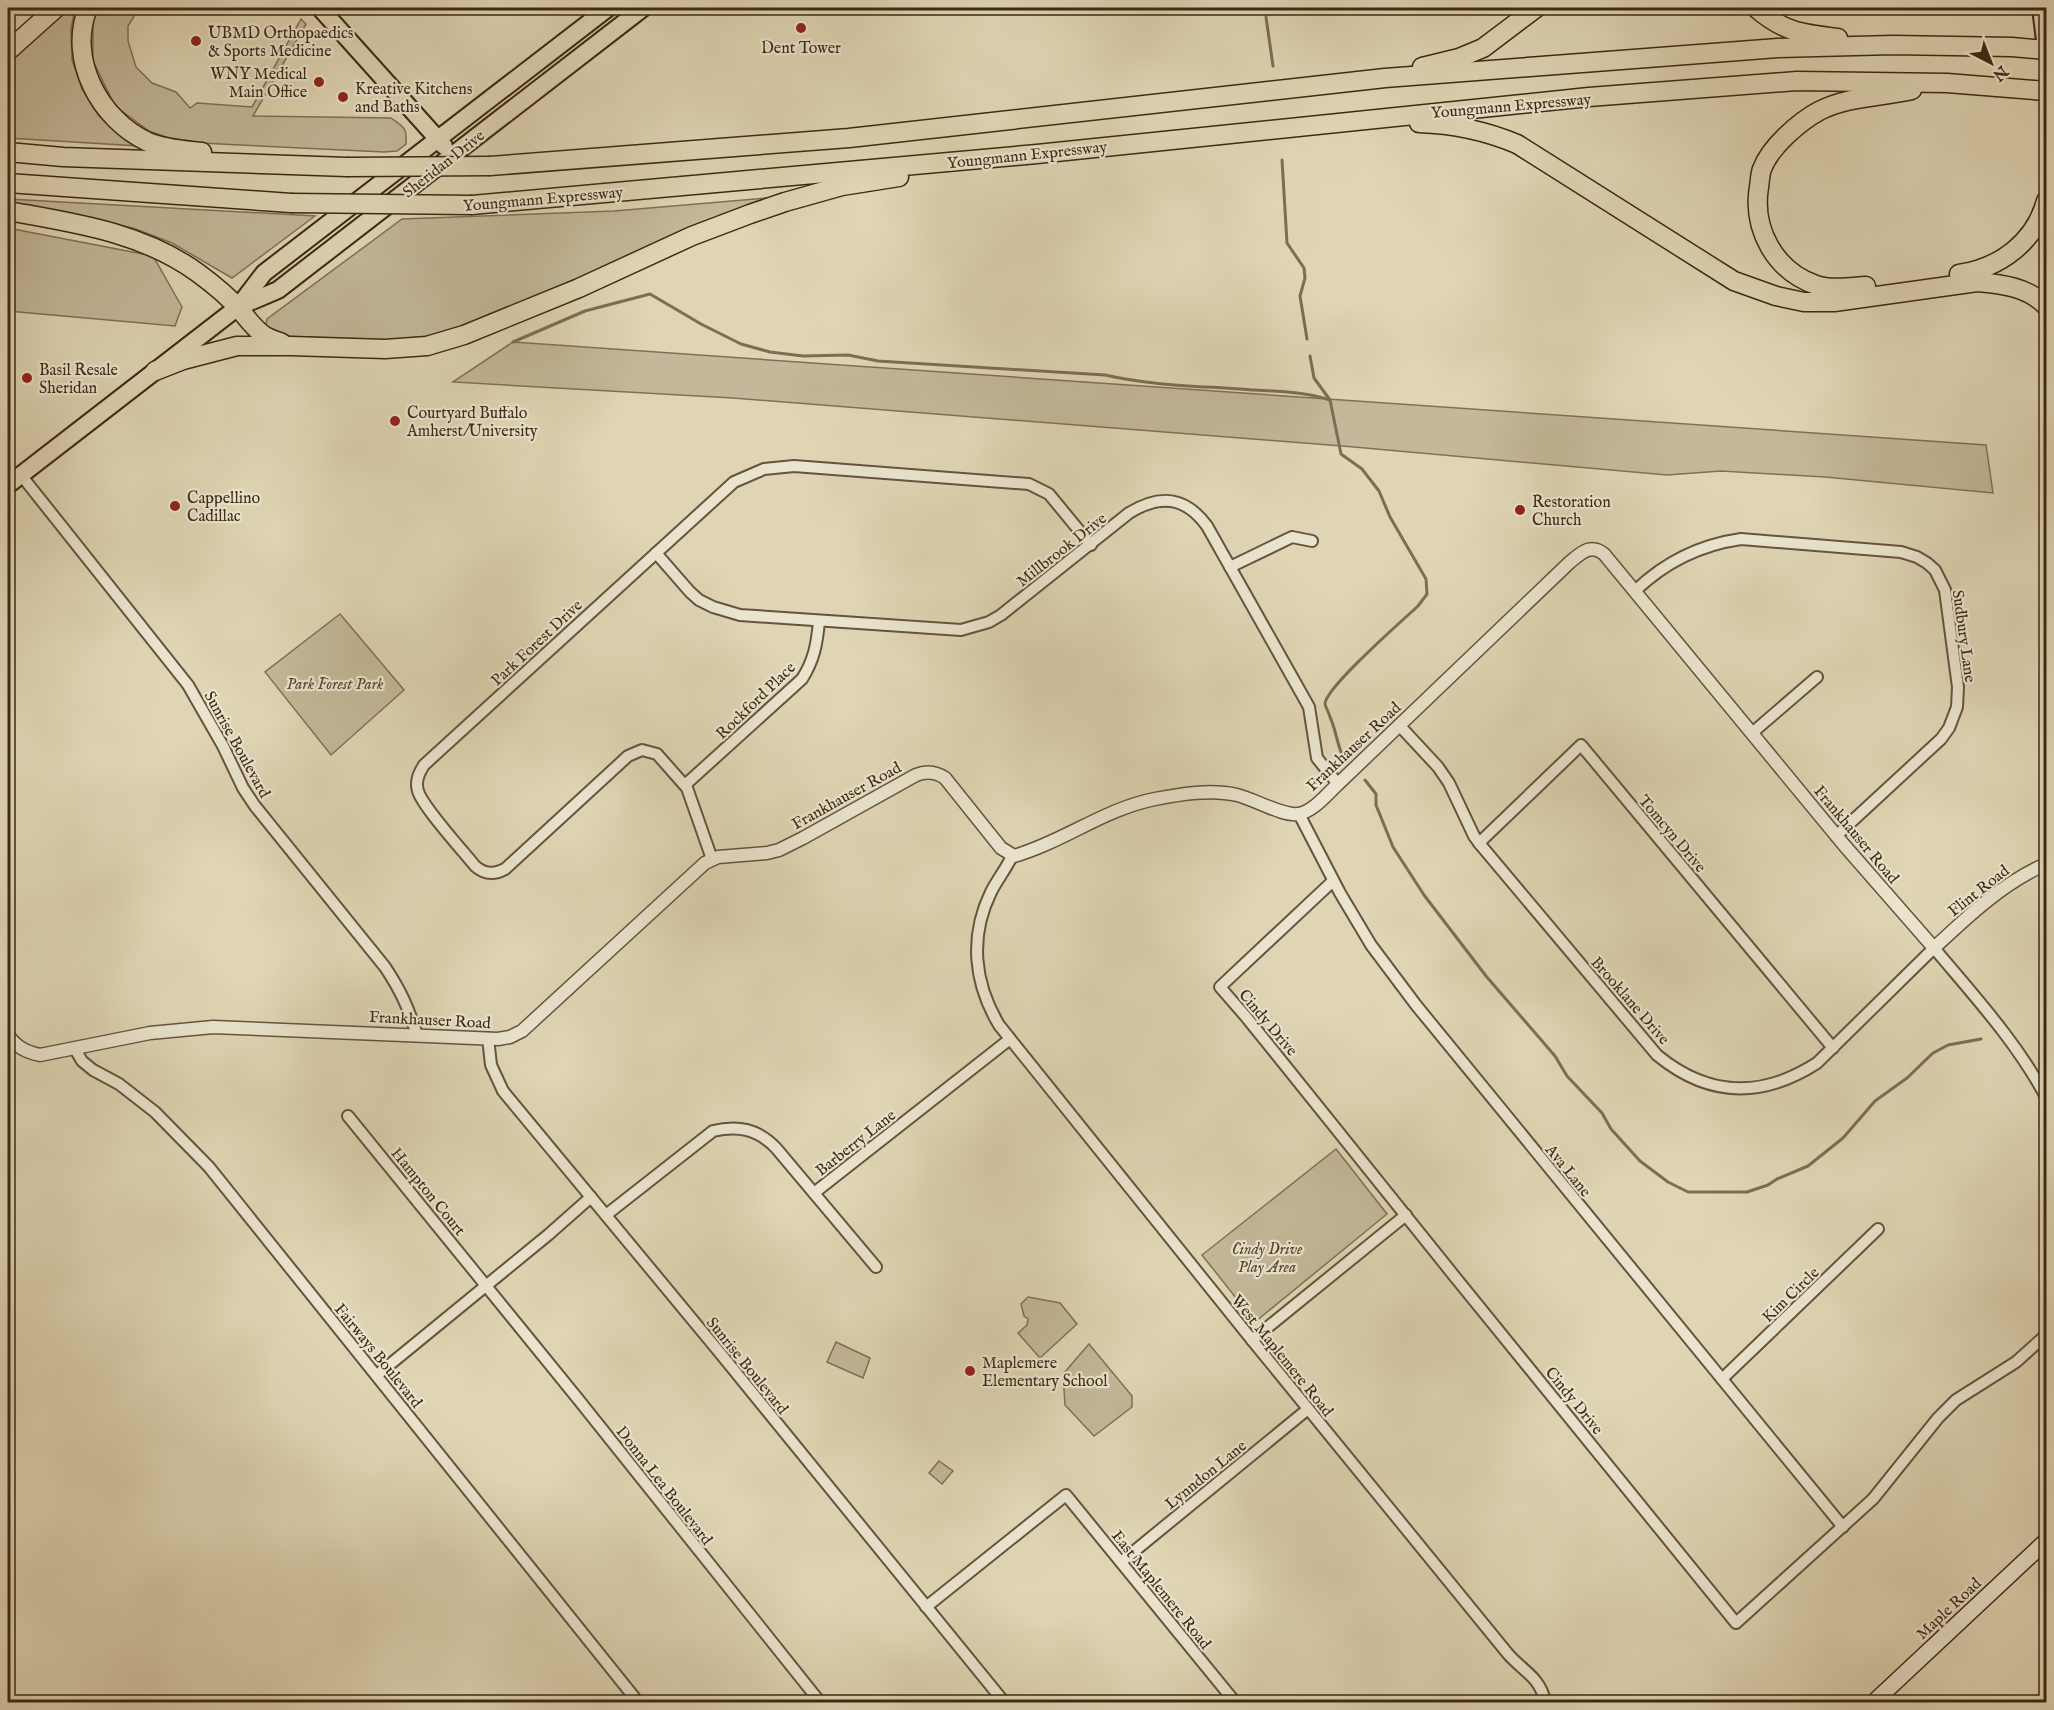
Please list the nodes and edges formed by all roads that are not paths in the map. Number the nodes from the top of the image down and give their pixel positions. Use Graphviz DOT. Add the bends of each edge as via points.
graph roads {
  1 [pos="56,8"];
  2 [pos="88,8"];
  3 [pos="320,8"];
  4 [pos="608,8"];
  5 [pos="643,8"];
  6 [pos="1536,8"];
  7 [pos="1756,8"];
  8 [pos="2041,8"];
  9 [pos="1893,45"];
  10 [pos="2046,49"];
  11 [pos="8,51"];
  12 [pos="1385,78"];
  13 [pos="1947,83"];
  14 [pos="2046,91"];
  15 [pos="1363,119"];
  16 [pos="438,140"];
  17 [pos="8,152"];
  18 [pos="1037,154"];
  19 [pos="453,155"];
  20 [pos="308,167"];
  21 [pos="8,183"];
  22 [pos="2046,201"];
  23 [pos="8,211"];
  24 [pos="2046,306"];
  25 [pos="237,307"];
  26 [pos="291,346"];
  27 [pos="155,371"];
  28 [pos="14,480"];
  29 [pos="1312,541"];
  30 [pos="1091,545"];
  31 [pos="656,553"];
  32 [pos="1230,567"];
  33 [pos="1635,591"];
  34 [pos="819,621"];
  35 [pos="1817,677"];
  36 [pos="1399,725"];
  37 [pos="1752,733"];
  38 [pos="1338,784"];
  39 [pos="685,785"];
  40 [pos="1299,814"];
  41 [pos="1836,836"];
  42 [pos="1479,843"];
  43 [pos="1012,856"];
  44 [pos="712,859"];
  45 [pos="2046,864"];
  46 [pos="1333,881"];
  47 [pos="1934,948"];
  48 [pos="8,1035"];
  49 [pos="417,1035"];
  50 [pos="488,1038"];
  51 [pos="1010,1040"];
  52 [pos="1833,1048"];
  53 [pos="75,1049"];
  54 [pos="2046,1097"];
  55 [pos="348,1116"];
  56 [pos="814,1193"];
  57 [pos="591,1197"];
  58 [pos="606,1215"];
  59 [pos="1406,1215"];
  60 [pos="1878,1229"];
  61 [pos="876,1267"];
  62 [pos="486,1286"];
  63 [pos="2046,1335"];
  64 [pos="1252,1340"];
  65 [pos="377,1375"];
  66 [pos="1722,1379"];
  67 [pos="1308,1409"];
  68 [pos="1843,1527"];
  69 [pos="2046,1541"];
  70 [pos="1120,1562"];
  71 [pos="926,1607"];
  72 [pos="638,1702"];
  73 [pos="820,1702"];
  74 [pos="1004,1702"];
  75 [pos="1235,1702"];
  76 [pos="1545,1702"];
  77 [pos="1874,1702"];
  1 -- 11 [label="highway"];
  2 -- 20 [label="highway" via="82,42 85,67 104,105 131,132 164,147"];
  3 -- 16 [label="main road"];
  4 -- 16 [label="main road, Sheridan Drive"];
  5 -- 19 [label="main road, Sheridan Drive"];
  6 -- 12 [label="highway" via="1483,48"];
  7 -- 9 [label="highway" via="1792,31"];
  8 -- 10 [label="main road"];
  9 -- 10 [label="highway"];
  9 -- 12 [label="highway" via="1778,48"];
  12 -- 20 [label="highway, bridge" via="849,138 490,166"];
  13 -- 14 [label="highway, Youngmann Expressway"];
  13 -- 15 [label="highway, Youngmann Expressway" via="1797,81"];
  13 -- 22 [label="highway" via="1832,105 1780,140 1762,169 1757,200 1760,226 1782,265 1816,285 1833,288 1976,272 2016,250 2033,232"];
  15 -- 18 [label="highway, Youngmann Expressway"];
  15 -- 24 [label="highway" via="1440,124 1495,135 1517,144 1734,281 1776,297 1834,302 1977,282 2021,289"];
  16 -- 19 [label="main road"];
  16 -- 25 [label="main road, Sheridan Drive" via="264,273"];
  17 -- 20 [label="highway"];
  18 -- 21 [label="highway, Youngmann Expressway, bridge" via="472,205 291,203"];
  18 -- 26 [label="highway" via="842,186 785,202 692,236 464,335 427,346"];
  19 -- 25 [label="main road, Sheridan Drive" via="278,290"];
  23 -- 25 [label="highway" via="72,222 144,242 180,260"];
  25 -- 26 [label="highway" via="265,336"];
  25 -- 27 [label="main road, Sheridan Drive"];
  26 -- 27 [label="highway" via="226,348"];
  27 -- 28 [label="main road, Sheridan Drive"];
  28 -- 49 [label="street, Sunrise Boulevard" via="188,685 255,806 397,985 408,1004"];
  29 -- 32 [label="street" via="1292,537"];
  30 -- 31 [label="street, Park Forest Drive" via="1049,494 1029,484 794,466 764,469 734,482"];
  30 -- 32 [label="street, Millbrook Drive" via="1142,505 1174,501 1200,517"];
  30 -- 34 [label="street, Millbrook Drive" via="1001,615 975,627 961,630"];
  31 -- 34 [label="street, Millbrook Drive" via="690,592 713,607 740,615"];
  31 -- 39 [label="street, Park Forest Drive" via="424,765 417,790 475,866 491,873 505,869 634,752 649,750 657,754"];
  32 -- 38 [label="street, Millbrook Drive" via="1309,707 1317,758"];
  33 -- 36 [label="street, Frankhauser Road" via="1601,552 1583,551"];
  33 -- 37 [label="street, Frankhauser Road"];
  33 -- 41 [label="street, Sudbury Lane" via="1686,554 1741,539 1901,552 1917,557 1935,570 1946,590 1958,694 1954,718 1941,739"];
  34 -- 39 [label="street, Rockford Place" via="814,657 802,679"];
  35 -- 37 [label="street"];
  36 -- 38 [label="street, Frankhauser Road"];
  36 -- 42 [label="street, Brooklane Drive" via="1449,783"];
  37 -- 41 [label="street, Frankhauser Road"];
  38 -- 40 [label="street, Frankhauser Road"];
  39 -- 44 [label="street, Park Forest Drive"];
  40 -- 43 [label="street" via="1234,794 1152,799"];
  40 -- 46 [label="street, Ava Lane"];
  41 -- 47 [label="street, Frankhauser Road"];
  42 -- 52 [label="street, Brooklane Drive" via="1657,1055 1684,1075 1725,1088 1767,1086 1799,1075"];
  42 -- 52 [label="street, Tomcyn Drive" via="1581,745"];
  43 -- 44 [label="street, Frankhauser Road" via="1001,848 945,778 928,772 779,850"];
  43 -- 51 [label="street, West Maplemere Road" via="984,907 976,956 980,983 990,1009"];
  44 -- 50 [label="street, Frankhauser Road" via="522,1031 507,1038"];
  45 -- 47 [label="street, Flint Road" via="2008,885"];
  46 -- 59 [label="street, Cindy Drive" via="1220,987"];
  46 -- 66 [label="street, Ava Lane" via="1371,945 1416,1005"];
  47 -- 52 [label="street, Brooklane Drive"];
  47 -- 54 [label="street, Frankhauser Road" via="2002,1028"];
  48 -- 53 [label="street, Frankhauser Road" via="23,1050 40,1055"];
  49 -- 50 [label="street, Frankhauser Road"];
  49 -- 53 [label="street, Frankhauser Road" via="213,1028 150,1034"];
  50 -- 57 [label="street, Sunrise Boulevard" via="491,1065 503,1091"];
  51 -- 56 [label="street, Barberry Lane"];
  51 -- 64 [label="street, West Maplemere Road"];
  53 -- 65 [label="street, Fairways Boulevard" via="82,1061 141,1100 189,1145"];
  55 -- 62 [label="street, Hampton Court"];
  56 -- 58 [label="street, Barberry Lane" via="772,1143 753,1131 730,1127 714,1131"];
  56 -- 61 [label="street"];
  57 -- 58 [label="street, Sunrise Boulevard"];
  57 -- 62 [label="street"];
  58 -- 71 [label="street, Sunrise Boulevard"];
  59 -- 64 [label="street"];
  59 -- 68 [label="street, Cindy Drive" via="1737,1623"];
  60 -- 66 [label="street, Kim Circle"];
  62 -- 65 [label="street"];
  62 -- 73 [label="street, Donna Lea Boulevard"];
  63 -- 68 [label="street, Cindy Drive" via="2016,1362 1956,1400 1914,1445 1874,1498"];
  64 -- 67 [label="street, West Maplemere Road"];
  65 -- 72 [label="street, Fairways Boulevard"];
  66 -- 68 [label="street, Ava Lane"];
  67 -- 70 [label="street, Lynndon Lane"];
  67 -- 76 [label="street, West Maplemere Road" via="1508,1654 1532,1674"];
  69 -- 77 [label="main road, Maple Road"];
  70 -- 71 [label="street, East Maplemere Road" via="1066,1495"];
  70 -- 75 [label="street, East Maplemere Road"];
  71 -- 74 [label="street, Sunrise Boulevard"];
}
